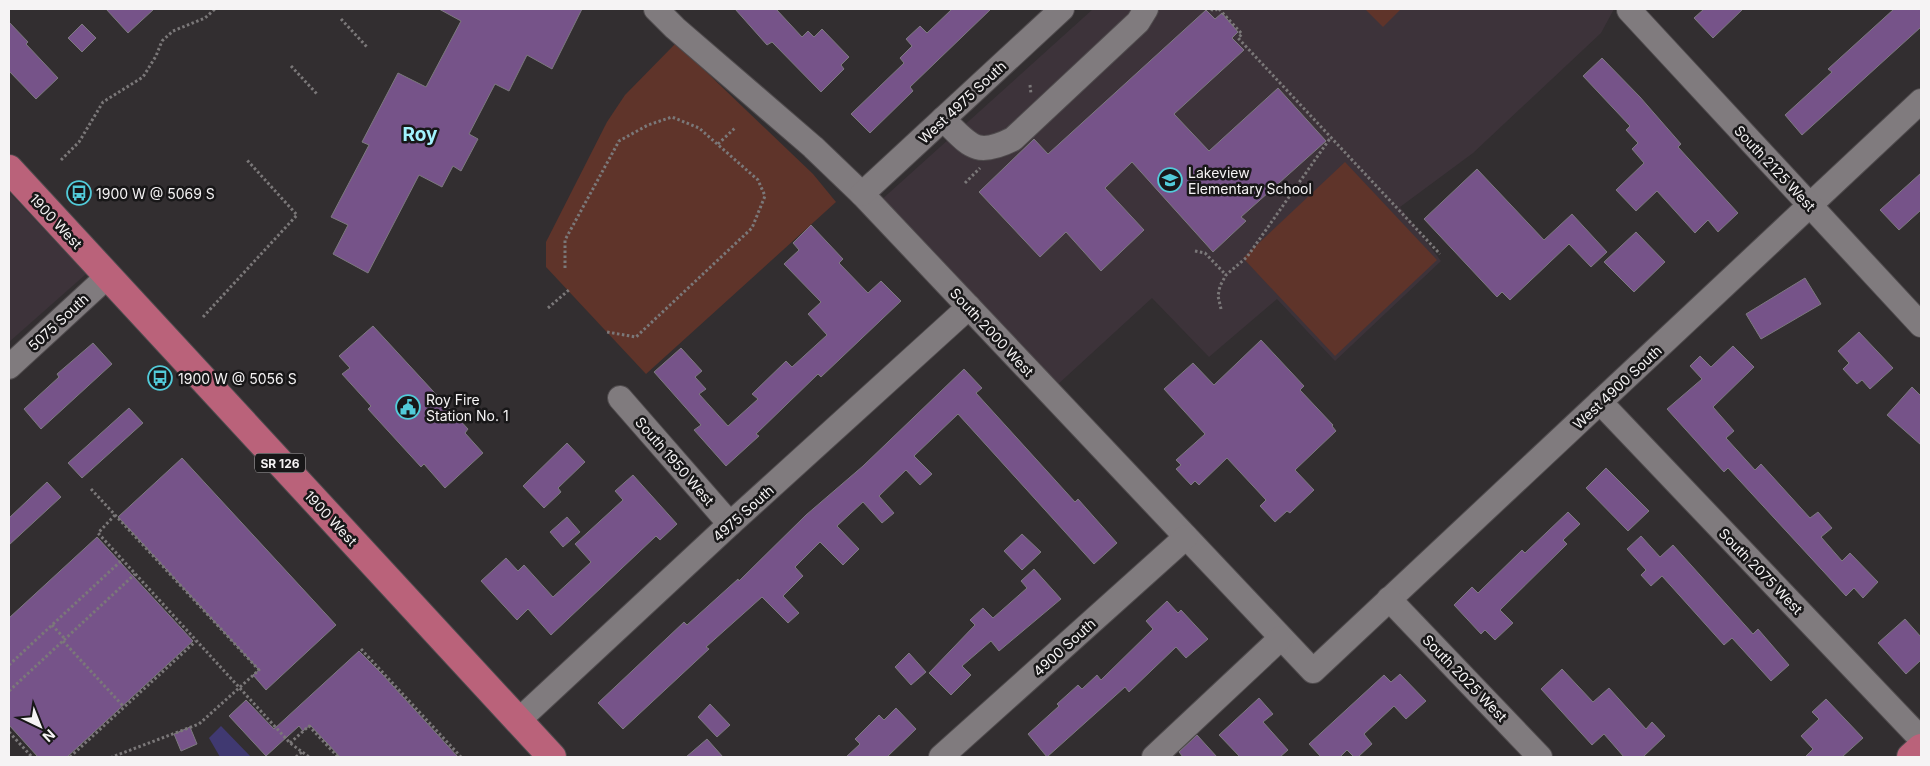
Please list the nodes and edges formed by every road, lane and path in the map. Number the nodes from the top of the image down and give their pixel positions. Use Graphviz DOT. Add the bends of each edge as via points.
graph roads {
  1 [pos="215,9"];
  2 [pos="656,9"];
  3 [pos="1062,9"];
  4 [pos="1146,9"];
  5 [pos="1211,9"];
  6 [pos="1218,9"];
  7 [pos="1630,10"];
  8 [pos="341,19"];
  9 [pos="367,47"];
  10 [pos="291,66"];
  11 [pos="317,94"];
  12 [pos="1921,101"];
  13 [pos="943,119"];
  14 [pos="736,127"];
  15 [pos="1332,137"];
  16 [pos="718,144"];
  17 [pos="61,160"];
  18 [pos="247,160"];
  19 [pos="984,165"];
  20 [pos="9,169"];
  21 [pos="965,183"];
  22 [pos="862,194"];
  23 [pos="1811,206"];
  24 [pos="1195,251"];
  25 [pos="1440,254"];
  26 [pos="565,268"];
  27 [pos="1226,275"];
  28 [pos="108,276"];
  29 [pos="570,289"];
  30 [pos="969,307"];
  31 [pos="548,308"];
  32 [pos="1221,309"];
  33 [pos="203,317"];
  34 [pos="1921,326"];
  35 [pos="607,332"];
  36 [pos="9,367"];
  37 [pos="620,398"];
  38 [pos="1600,402"];
  39 [pos="91,489"];
  40 [pos="116,515"];
  41 [pos="730,524"];
  42 [pos="1186,537"];
  43 [pos="122,560"];
  44 [pos="135,574"];
  45 [pos="1389,599"];
  46 [pos="52,625"];
  47 [pos="1282,638"];
  48 [pos="64,640"];
  49 [pos="196,641"];
  50 [pos="361,649"];
  51 [pos="9,665"];
  52 [pos="1313,671"];
  53 [pos="239,688"];
  54 [pos="9,691"];
  55 [pos="124,707"];
  56 [pos="518,721"];
  57 [pos="9,732"];
  58 [pos="1921,739"];
  59 [pos="290,743"];
  60 [pos="1921,748"];
  61 [pos="302,752"];
  62 [pos="32,757"];
  63 [pos="70,757"];
  64 [pos="112,757"];
  65 [pos="296,757"];
  66 [pos="309,757"];
  67 [pos="338,757"];
  68 [pos="461,757"];
  69 [pos="552,757"];
  70 [pos="941,757"];
  71 [pos="1154,757"];
  72 [pos="1540,757"];
  73 [pos="1911,757"];
  1 -- 17 [label="path" via="205,18 173,31 162,40 143,77 103,102 79,142"];
  2 -- 22 [label="street, South 2000 West"];
  3 -- 13 [label="street, West 4975 South"];
  4 -- 13 [label="street" via="1138,22 1013,139 998,146 972,146"];
  5 -- 6 [label="path"];
  6 -- 15 [label="path" via="1242,34 1238,38"];
  7 -- 23 [label="street, South 2125 West"];
  8 -- 9 [label="path"];
  10 -- 11 [label="path"];
  12 -- 23 [label="street, West 4900 South"];
  13 -- 22 [label="street, West 4975 South"];
  14 -- 16 [label="path"];
  15 -- 25 [label="path"];
  15 -- 27 [label="path" via="1247,257"];
  16 -- 26 [label="path" via="699,128 672,117 648,125 619,141 565,240"];
  16 -- 35 [label="path" via="758,180 765,196 752,228 636,337"];
  18 -- 33 [label="path" via="297,215"];
  19 -- 21 [label="path"];
  20 -- 28 [label="main road, 1900 West / SR 126"];
  22 -- 30 [label="street, South 2000 West"];
  23 -- 34 [label="street, South 2125 West"];
  23 -- 38 [label="street, West 4900 South"];
  24 -- 27 [label="path" via="1206,253"];
  27 -- 32 [label="path" via="1218,296"];
  28 -- 36 [label="street, 5075 South"];
  28 -- 56 [label="main road, 1900 West / SR 126"];
  29 -- 31 [label="path"];
  30 -- 41 [label="street, 4975 South"];
  30 -- 42 [label="street, South 2000 West"];
  37 -- 41 [label="street, South 1950 West"];
  38 -- 45 [label="street, West 4900 South"];
  38 -- 58 [label="street, South 2075 West"];
  39 -- 40 [label="path"];
  40 -- 43 [label="path" via="98,534"];
  40 -- 53 [label="path" via="258,670"];
  41 -- 56 [label="street, 4975 South"];
  42 -- 47 [label="street, South 2000 West"];
  42 -- 70 [label="street, 4900 South"];
  43 -- 44 [label="path"];
  43 -- 46 [label="path"];
  44 -- 48 [label="path"];
  44 -- 49 [label="path"];
  45 -- 52 [label="street, West 4900 South"];
  45 -- 72 [label="street, South 2025 West"];
  46 -- 48 [label="path"];
  46 -- 51 [label="path"];
  47 -- 52 [label="street, South 2000 West"];
  47 -- 71 [label="street"];
  48 -- 54 [label="path"];
  48 -- 55 [label="path"];
  49 -- 53 [label="path"];
  49 -- 55 [label="path"];
  50 -- 68 [label="path"];
  53 -- 59 [label="path"];
  53 -- 64 [label="path" via="199,724"];
  55 -- 63 [label="path"];
  56 -- 69 [label="main road, 1900 West / SR 126"];
  57 -- 62 [label="path"];
  59 -- 61 [label="path"];
  59 -- 67 [label="path" via="309,726"];
  60 -- 73 [label="main road"];
  61 -- 65 [label="path"];
  61 -- 66 [label="path"];
}
